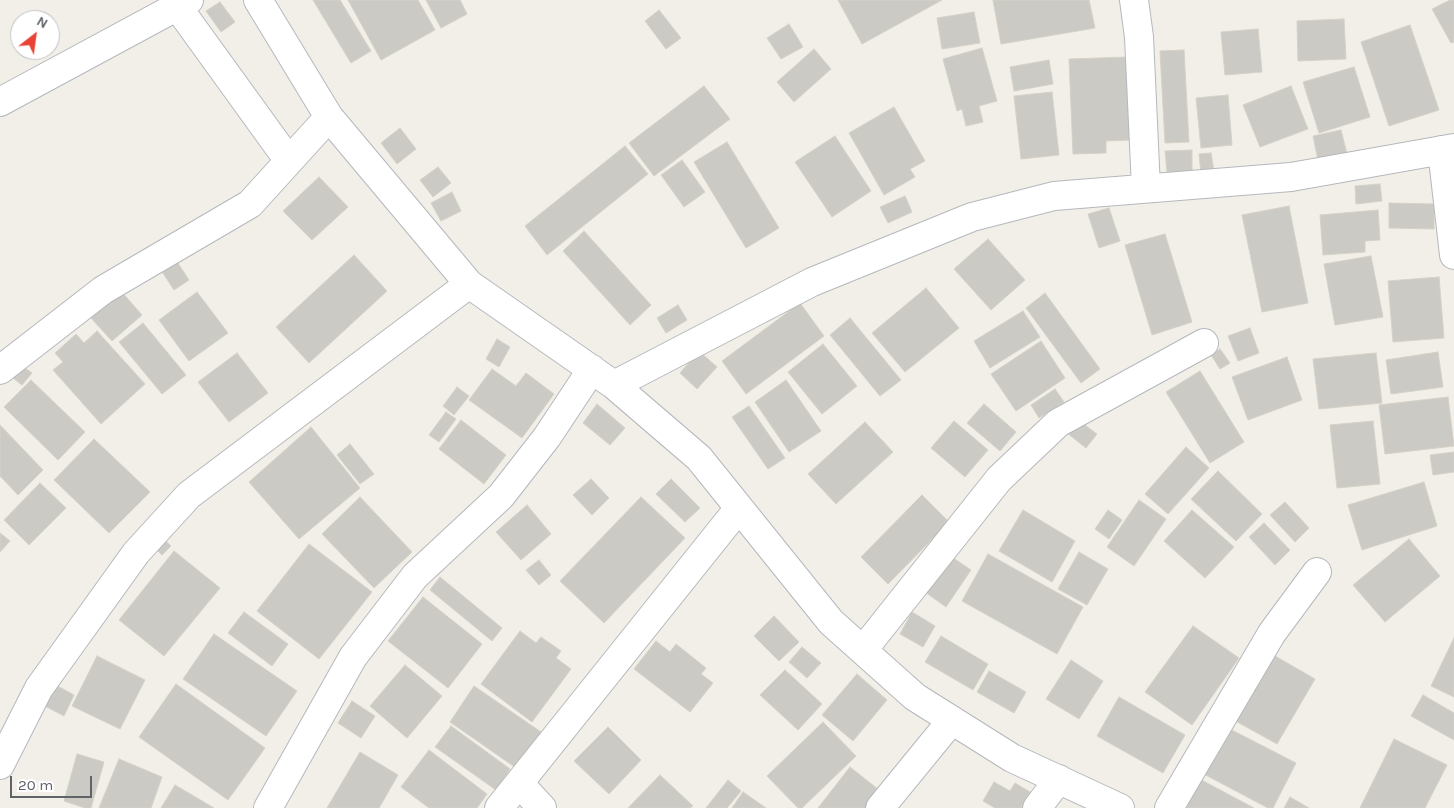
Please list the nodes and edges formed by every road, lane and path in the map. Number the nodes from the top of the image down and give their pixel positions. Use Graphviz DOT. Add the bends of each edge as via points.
graph roads {
  1 [pos="258,0"];
  2 [pos="1134,0"];
  3 [pos="183,3"];
  4 [pos="0,102"];
  5 [pos="329,117"];
  6 [pos="1448,149"];
  7 [pos="289,161"];
  8 [pos="1146,188"];
  9 [pos="1454,255"];
  10 [pos="469,284"];
  11 [pos="1204,343"];
  12 [pos="592,369"];
  13 [pos="0,370"];
  14 [pos="614,385"];
  15 [pos="739,508"];
  16 [pos="1317,572"];
  17 [pos="863,650"];
  18 [pos="952,720"];
  19 [pos="0,765"];
  20 [pos="1059,779"];
  21 [pos="519,783"];
  22 [pos="268,808"];
  23 [pos="499,808"];
  24 [pos="542,808"];
  25 [pos="880,808"];
  26 [pos="1037,808"];
  27 [pos="1120,808"];
  28 [pos="1169,808"];
  1 -- 5 [label="street"];
  2 -- 8 [label="street" via="1140,37"];
  3 -- 4 [label="street"];
  3 -- 7 [label="street"];
  5 -- 7 [label="street"];
  5 -- 10 [label="street"];
  6 -- 8 [label="street" via="1291,177"];
  6 -- 9 [label="street"];
  7 -- 13 [label="street" via="250,204 103,290"];
  8 -- 14 [label="street" via="1054,196 972,217 812,282"];
  10 -- 12 [label="street"];
  10 -- 19 [label="street" via="190,495 136,553 39,688"];
  11 -- 17 [label="street" via="1058,423 999,479"];
  12 -- 14 [label="street"];
  12 -- 22 [label="street" via="547,437 501,496 415,576 353,657"];
  14 -- 15 [label="street" via="699,458"];
  15 -- 17 [label="street" via="831,622"];
  15 -- 21 [label="street"];
  16 -- 28 [label="street" via="1272,633"];
  17 -- 18 [label="street" via="915,697"];
  18 -- 20 [label="street" via="1012,758"];
  18 -- 25 [label="street"];
  20 -- 26 [label="street"];
  20 -- 27 [label="street"];
  21 -- 23 [label="street"];
  21 -- 24 [label="street"];
}
